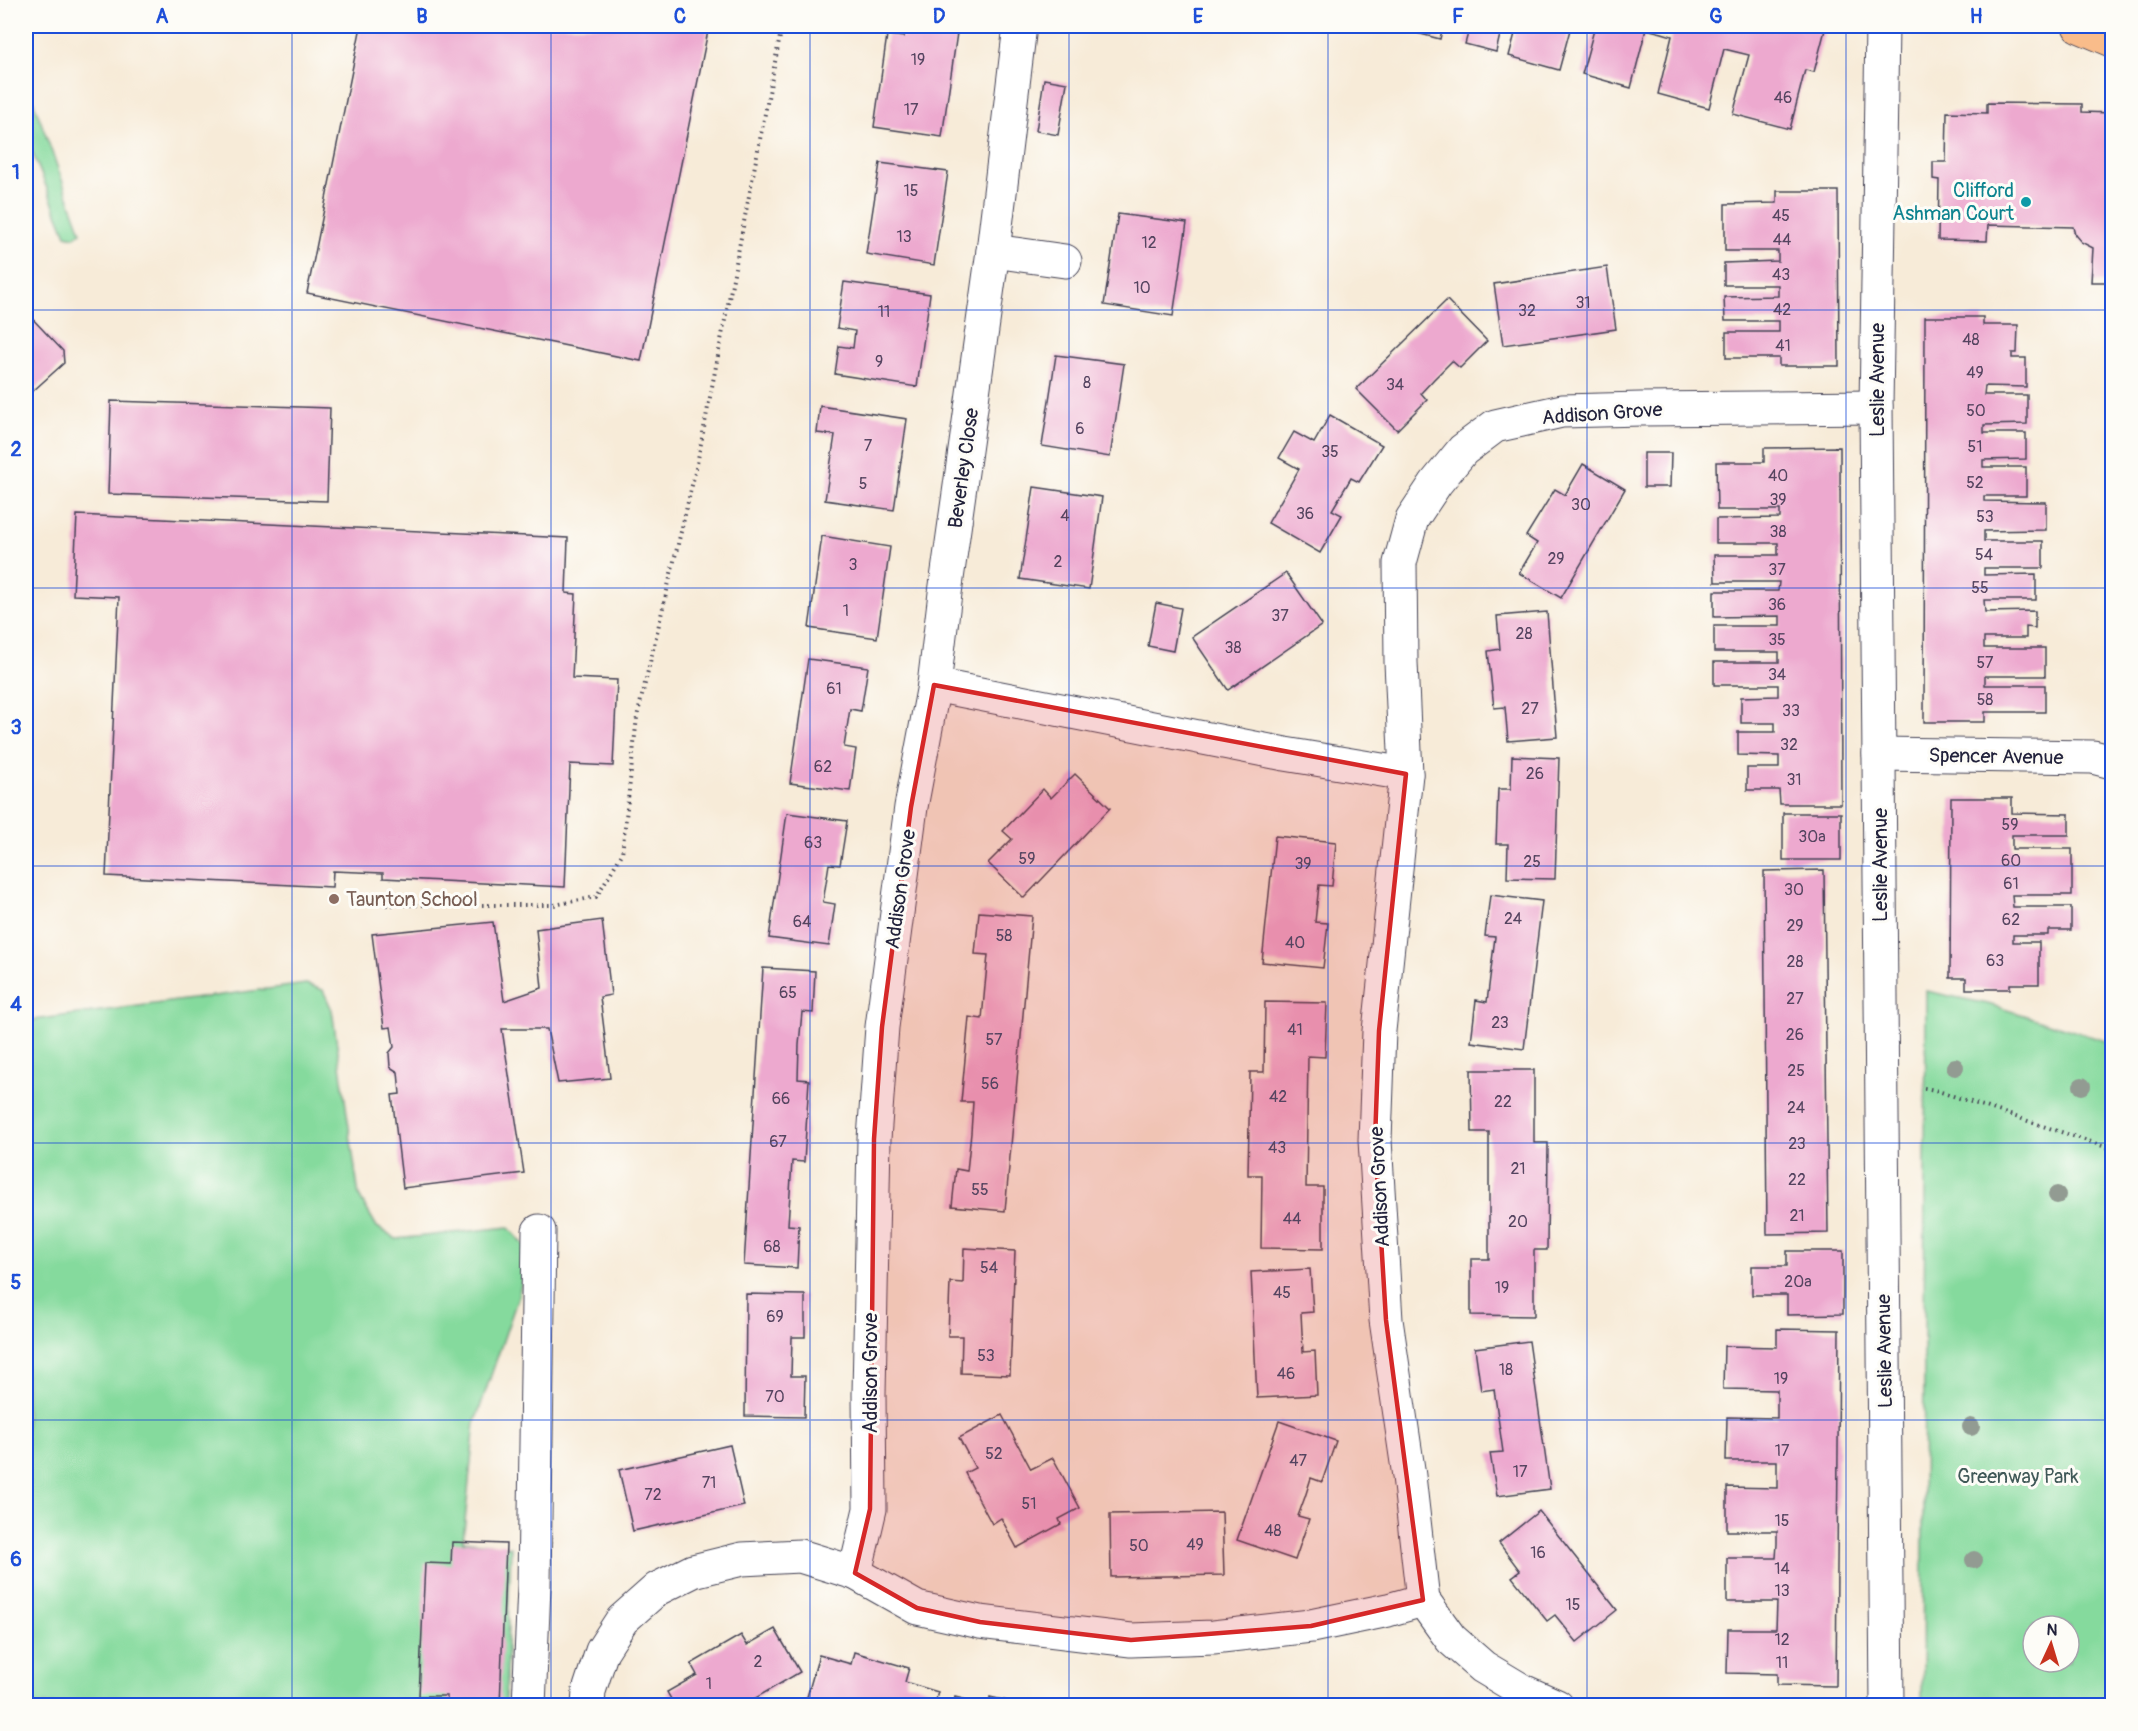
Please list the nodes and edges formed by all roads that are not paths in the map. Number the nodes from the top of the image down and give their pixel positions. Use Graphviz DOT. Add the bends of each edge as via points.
graph roads {
  1 [pos="1020,26"];
  2 [pos="1882,26"];
  3 [pos="2079,26"];
  4 [pos="2112,40"];
  5 [pos="993,252"];
  6 [pos="1065,261"];
  7 [pos="1876,407"];
  8 [pos="934,685"];
  9 [pos="1880,754"];
  10 [pos="2112,762"];
  11 [pos="1406,774"];
  12 [pos="538,1231"];
  13 [pos="855,1573"];
  14 [pos="1424,1600"];
  15 [pos="529,1706"];
  16 [pos="588,1706"];
  17 [pos="1557,1706"];
  18 [pos="1887,1706"];
  1 -- 5 [label="street, Beverley Close"];
  2 -- 7 [label="street, Leslie Avenue"];
  3 -- 4 [label="main road"];
  5 -- 6 [label="street"];
  5 -- 8 [label="street, Beverley Close"];
  7 -- 9 [label="street, Leslie Avenue"];
  7 -- 11 [label="street, Addison Grove" via="1562,411 1495,426 1463,450 1412,519 1400,564"];
  8 -- 11 [label="street"];
  8 -- 13 [label="street, Addison Grove" via="911,807 882,1028 874,1139 870,1509"];
  9 -- 10 [label="street, Spencer Avenue" via="2093,757"];
  9 -- 18 [label="street, Leslie Avenue"];
  11 -- 14 [label="street, Addison Grove" via="1379,1031 1375,1140 1386,1320"];
  12 -- 15 [label="street"];
  13 -- 14 [label="street" via="917,1608 980,1622 1131,1640 1311,1626"];
  13 -- 16 [label="street" via="800,1556 742,1560 684,1575 657,1589 622,1620 602,1651"];
  14 -- 17 [label="street, Addison Grove" via="1451,1639 1483,1667"];
}
